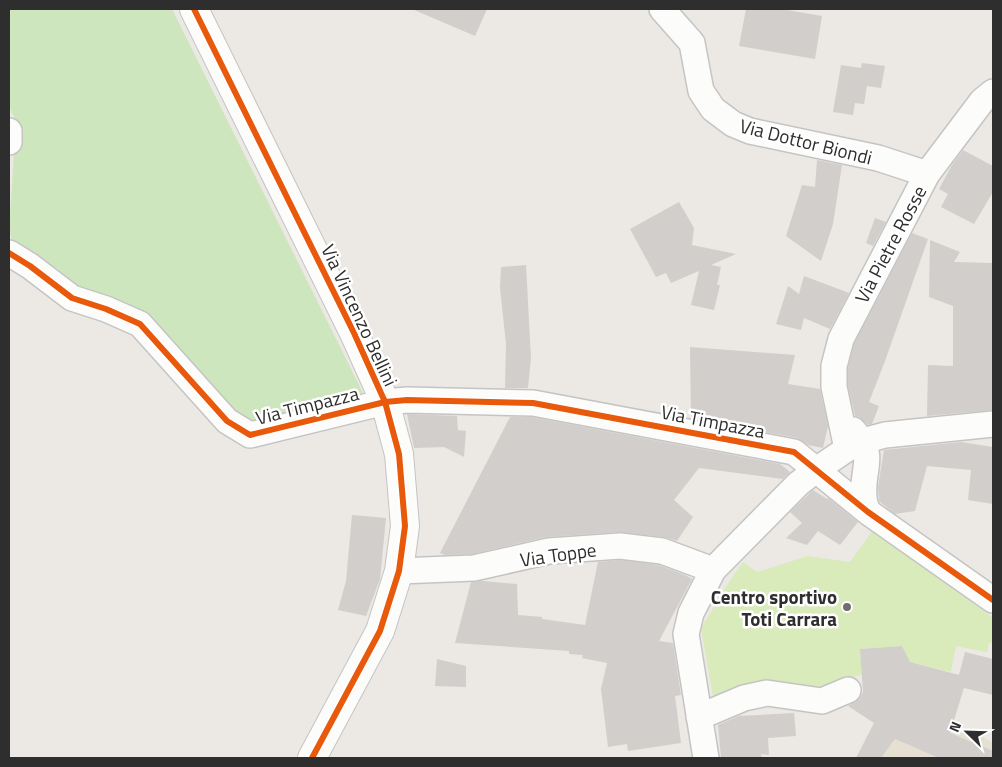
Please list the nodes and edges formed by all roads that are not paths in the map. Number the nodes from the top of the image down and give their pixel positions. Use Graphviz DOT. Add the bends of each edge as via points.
graph roads {
  1 [pos="194,9"];
  2 [pos="662,9"];
  3 [pos="993,92"];
  4 [pos="9,131"];
  5 [pos="9,142"];
  6 [pos="927,174"];
  7 [pos="9,253"];
  8 [pos="385,402"];
  9 [pos="993,424"];
  10 [pos="862,442"];
  11 [pos="807,477"];
  12 [pos="868,512"];
  13 [pos="713,570"];
  14 [pos="399,571"];
  15 [pos="993,600"];
  16 [pos="848,690"];
  17 [pos="699,717"];
  18 [pos="312,758"];
  19 [pos="706,758"];
  1 -- 8 [label="street, Via Vincenzo Bellini"];
  2 -- 6 [label="street, Via Dottor Biondi" via="692,43 701,91 713,109 733,124 750,131 878,158"];
  3 -- 6 [label="street, Via Pietre Rosse" via="982,101"];
  4 -- 5 [label="street"];
  6 -- 10 [label="street, Via Pietre Rosse" via="841,339 834,366 840,416"];
  7 -- 8 [label="street, Via Timpazza" via="72,298 140,324 227,421 250,435"];
  8 -- 11 [label="street, Via Timpazza" via="533,403 794,452"];
  8 -- 14 [label="street, Via Vincenzo Bellini" via="399,454 405,526"];
  9 -- 10 [label="street"];
  10 -- 11 [label="street"];
  10 -- 12 [label="street" via="867,458 864,497"];
  11 -- 12 [label="street"];
  11 -- 13 [label="street"];
  12 -- 15 [label="street"];
  13 -- 14 [label="street, Via Toppe" via="662,551 620,546 550,550 474,568"];
  13 -- 17 [label="street" via="691,613 686,634"];
  14 -- 18 [label="street, Via Vincenzo Bellini" via="380,631"];
  16 -- 17 [label="street" via="822,701 767,693 744,698"];
  17 -- 19 [label="street"];
}
